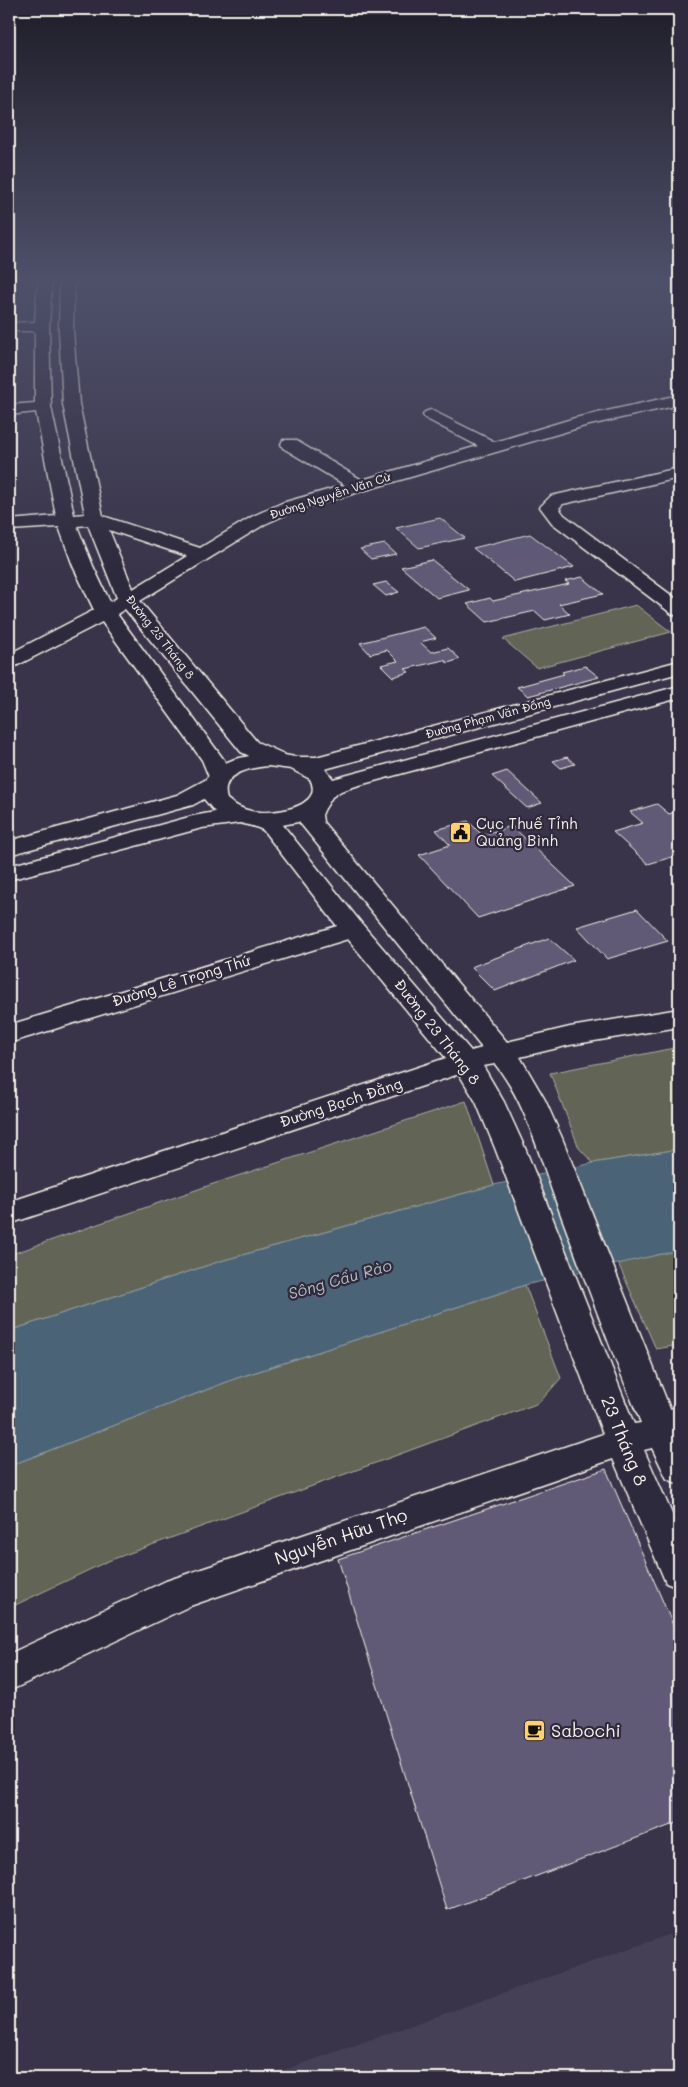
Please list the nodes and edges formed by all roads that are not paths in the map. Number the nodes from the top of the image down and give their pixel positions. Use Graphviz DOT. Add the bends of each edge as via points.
graph roads {
  1 [pos="43,375"];
  2 [pos="69,375"];
  3 [pos="679,400"];
  4 [pos="43,407"];
  5 [pos="9,410"];
  6 [pos="431,416"];
  7 [pos="289,444"];
  8 [pos="492,447"];
  9 [pos="679,473"];
  10 [pos="359,486"];
  11 [pos="95,519"];
  12 [pos="66,520"];
  13 [pos="9,525"];
  14 [pos="200,554"];
  15 [pos="128,600"];
  16 [pos="679,610"];
  17 [pos="105,612"];
  18 [pos="9,662"];
  19 [pos="679,667"];
  20 [pos="679,692"];
  21 [pos="286,761"];
  22 [pos="217,781"];
  23 [pos="318,800"];
  24 [pos="249,818"];
  25 [pos="9,848"];
  26 [pos="9,873"];
  27 [pos="353,929"];
  28 [pos="679,1018"];
  29 [pos="9,1034"];
  30 [pos="500,1053"];
  31 [pos="464,1062"];
  32 [pos="9,1214"];
  33 [pos="571,1309"];
  34 [pos="671,1426"];
  35 [pos="623,1441"];
  36 [pos="679,1469"];
  37 [pos="679,1572"];
  38 [pos="9,1673"];
  1 -- 4 [label="street, Đường 23 Tháng 8"];
  2 -- 11 [label="street, Đường 23 Tháng 8" via="71,404"];
  3 -- 8 [label="street, Đường Nguyễn Văn Cừ"];
  4 -- 5 [label="street"];
  4 -- 12 [label="street, Đường 23 Tháng 8"];
  6 -- 8 [label="street"];
  7 -- 10 [label="street"];
  8 -- 10 [label="street, Đường Nguyễn Văn Cừ"];
  9 -- 16 [label="street" via="557,500 549,508 558,519"];
  10 -- 14 [label="street, Đường Nguyễn Văn Cừ" via="280,510"];
  11 -- 12 [label="street"];
  11 -- 14 [label="street"];
  11 -- 15 [label="street, Đường 23 Tháng 8"];
  12 -- 13 [label="street"];
  12 -- 17 [label="street, Đường 23 Tháng 8"];
  14 -- 15 [label="street, Đường Nguyễn Văn Cừ"];
  15 -- 17 [label="street, Đường Nguyễn Văn Cừ"];
  15 -- 21 [label="street, Đường 23 Tháng 8" via="249,747"];
  17 -- 18 [label="street, Đường Nguyễn Văn Cừ"];
  17 -- 22 [label="street, Đường 23 Tháng 8" via="213,760"];
  19 -- 21 [label="street, Đường Phạm Văn Đồng" via="316,764"];
  20 -- 23 [label="street, Đường Phạm Văn Đồng" via="348,781 334,786"];
  21 -- 22 [label="street, Đường Phạm Văn Đồng" via="252,761 238,765"];
  21 -- 23 [label="street, Đường 23 Tháng 8" via="310,769 319,776 323,784"];
  22 -- 24 [label="street, Đường 23 Tháng 8" via="213,789 215,799 223,808"];
  22 -- 25 [label="street" via="185,800"];
  23 -- 24 [label="street, Đường Phạm Văn Đồng" via="290,817"];
  23 -- 30 [label="street" via="310,815 312,823"];
  24 -- 26 [label="street" via="202,821"];
  24 -- 27 [label="street, Đường 23 Tháng 8" via="270,825 277,832"];
  27 -- 29 [label="street, Đường Lê Trọng Thứ"];
  27 -- 31 [label="street, Đường 23 Tháng 8"];
  28 -- 30 [label="street, Đường Bạch Đằng" via="570,1036"];
  30 -- 31 [label="street, Đường Bạch Đằng"];
  30 -- 34 [label="street" via="523,1084 610,1303"];
  31 -- 32 [label="street, Đường Bạch Đằng"];
  31 -- 33 [label="street, Đường 23 Tháng 8" via="490,1102 510,1148"];
  33 -- 35 [label="street, 23 Tháng 8"];
  34 -- 35 [label="street, Nguyễn Hữu Thọ"];
  34 -- 36 [label="street"];
  35 -- 37 [label="street, 23 Tháng 8"];
  35 -- 38 [label="street, Nguyễn Hữu Thọ" via="179,1593"];
}
